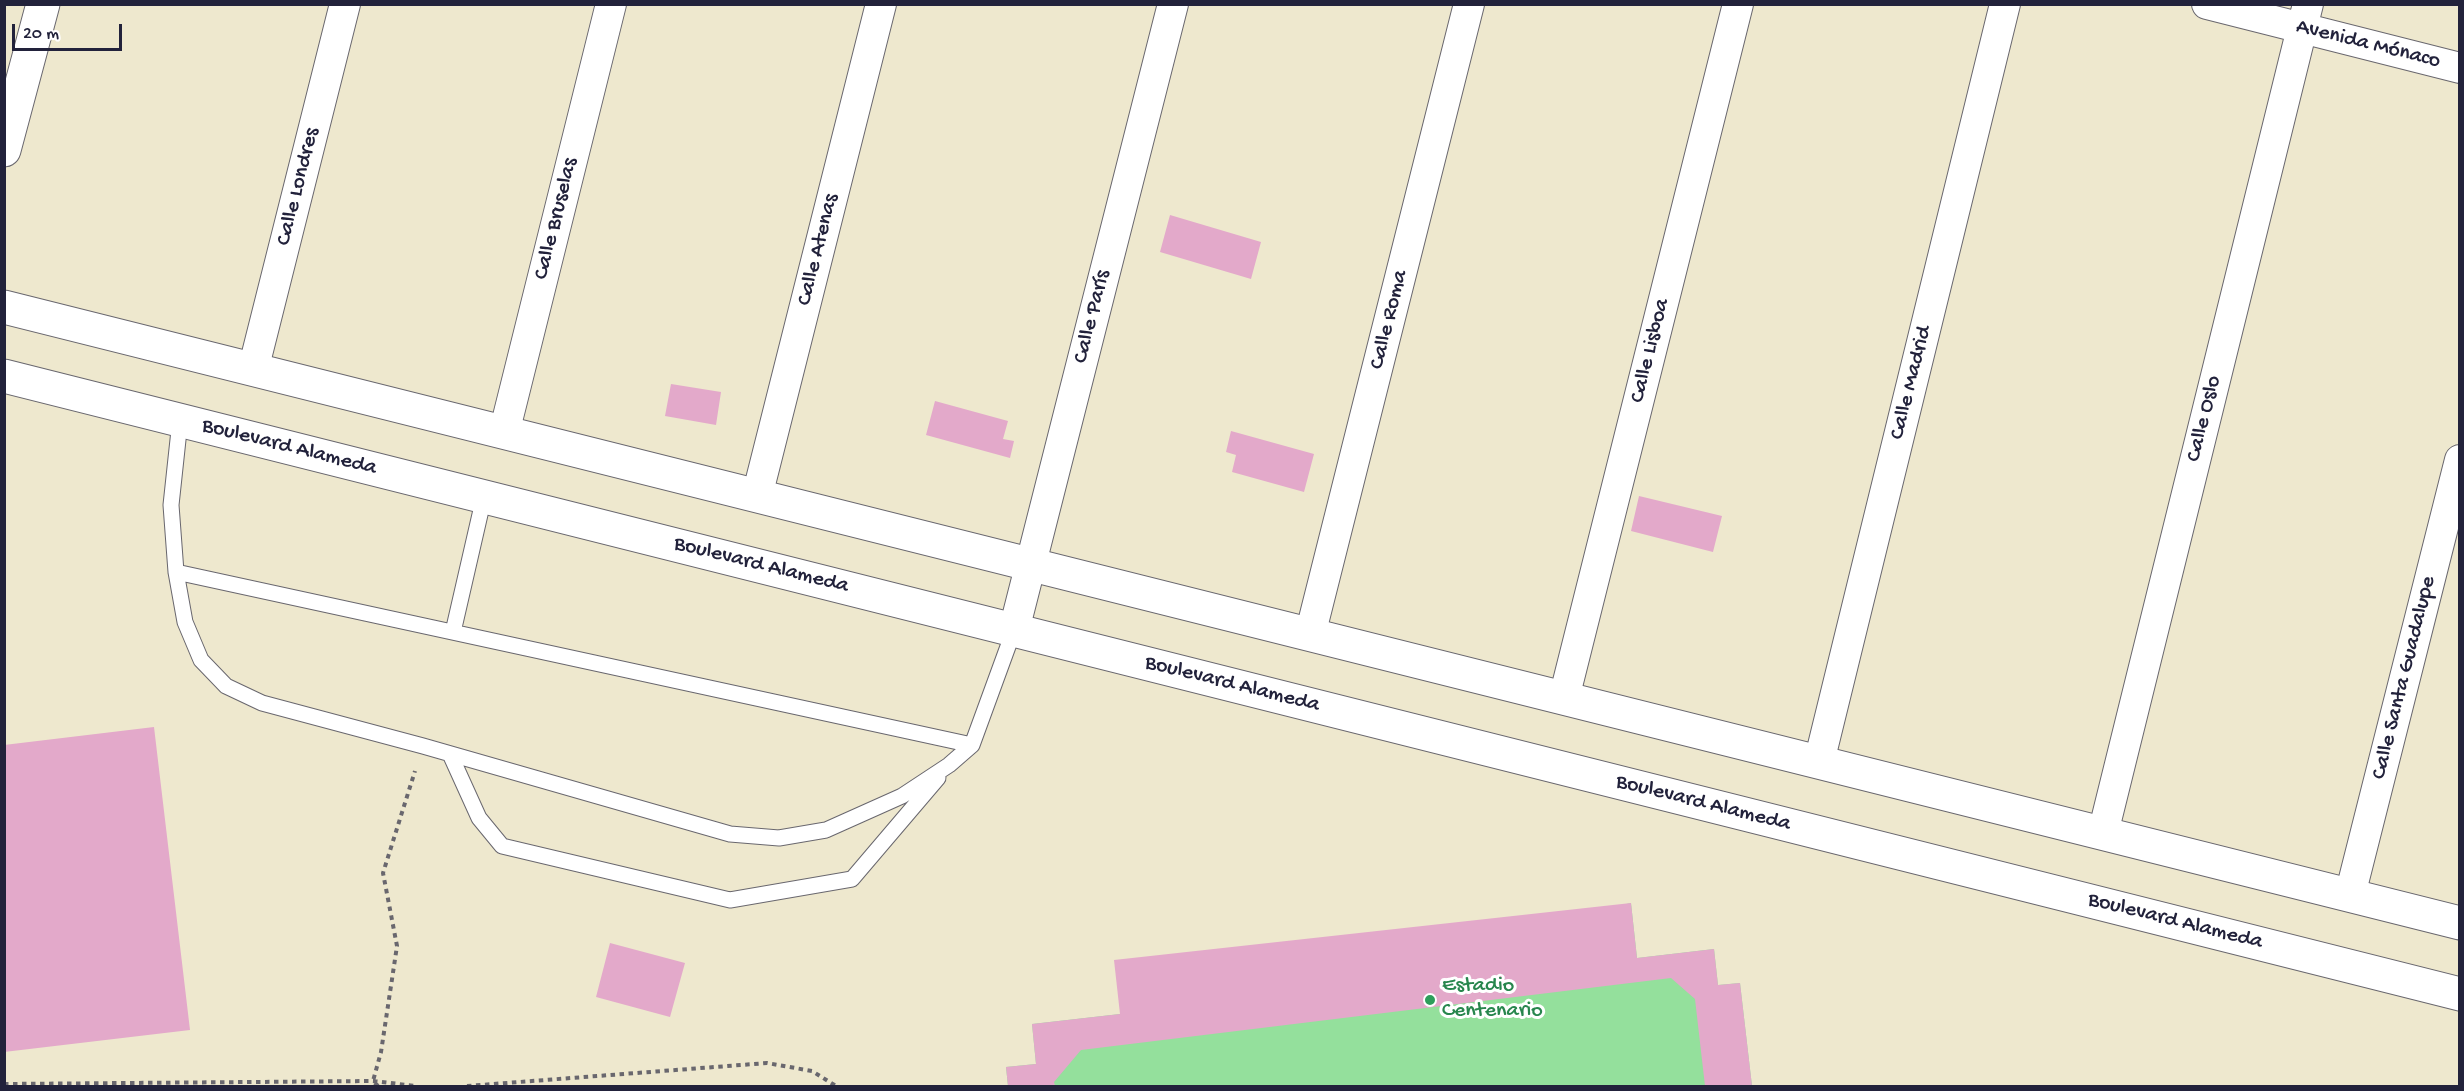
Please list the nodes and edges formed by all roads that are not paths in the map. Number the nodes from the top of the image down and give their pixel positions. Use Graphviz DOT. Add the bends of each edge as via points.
graph roads {
  1 [pos="43,4"];
  2 [pos="345,4"];
  3 [pos="611,4"];
  4 [pos="881,4"];
  5 [pos="1173,4"];
  6 [pos="1469,4"];
  7 [pos="1738,4"];
  8 [pos="2005,4"];
  9 [pos="2207,4"];
  10 [pos="2305,16"];
  11 [pos="2460,68"];
  12 [pos="4,150"];
  13 [pos="4,308"];
  14 [pos="253,370"];
  15 [pos="4,376"];
  16 [pos="180,421"];
  17 [pos="504,432"];
  18 [pos="2460,460"];
  19 [pos="757,496"];
  20 [pos="484,497"];
  21 [pos="1030,564"];
  22 [pos="176,572"];
  23 [pos="1014,630"];
  24 [pos="453,632"];
  25 [pos="1310,634"];
  26 [pos="1564,698"];
  27 [pos="972,745"];
  28 [pos="450,754"];
  29 [pos="1819,762"];
  30 [pos="949,765"];
  31 [pos="2103,833"];
  32 [pos="2350,895"];
  33 [pos="2460,923"];
  34 [pos="2460,994"];
  1 -- 12 [label="street"];
  2 -- 14 [label="street, Calle Londres"];
  3 -- 17 [label="street, Calle Bruselas"];
  4 -- 19 [label="street, Calle Atenas"];
  5 -- 21 [label="street, Calle París"];
  6 -- 25 [label="street, Calle Roma"];
  7 -- 26 [label="street, Calle Lisboa"];
  8 -- 29 [label="street, Calle Madrid"];
  9 -- 10 [label="street, Avenida Mónaco"];
  10 -- 11 [label="street, Avenida Mónaco"];
  10 -- 31 [label="street, Calle Oslo"];
  13 -- 14 [label="street"];
  14 -- 17 [label="street"];
  15 -- 16 [label="street, Boulevard Alameda"];
  16 -- 20 [label="street, Boulevard Alameda"];
  16 -- 22 [label="lane" via="171,505"];
  17 -- 19 [label="street"];
  18 -- 32 [label="street, Calle Santa Guadalupe"];
  19 -- 21 [label="street"];
  20 -- 23 [label="street, Boulevard Alameda"];
  20 -- 24 [label="lane"];
  21 -- 23 [label="street, Calle París"];
  21 -- 25 [label="street"];
  22 -- 24 [label="lane"];
  22 -- 28 [label="lane" via="185,622 201,660 226,686 262,703"];
  23 -- 27 [label="lane"];
  23 -- 34 [label="street, Boulevard Alameda"];
  24 -- 27 [label="lane"];
  25 -- 26 [label="street"];
  26 -- 29 [label="street"];
  27 -- 30 [label="lane"];
  28 -- 30 [label="lane" via="730,834 779,838 826,830 902,796"];
  28 -- 30 [label="lane" via="479,818 502,846 730,900 852,879"];
  29 -- 31 [label="street"];
  31 -- 32 [label="street"];
  32 -- 33 [label="street"];
}
